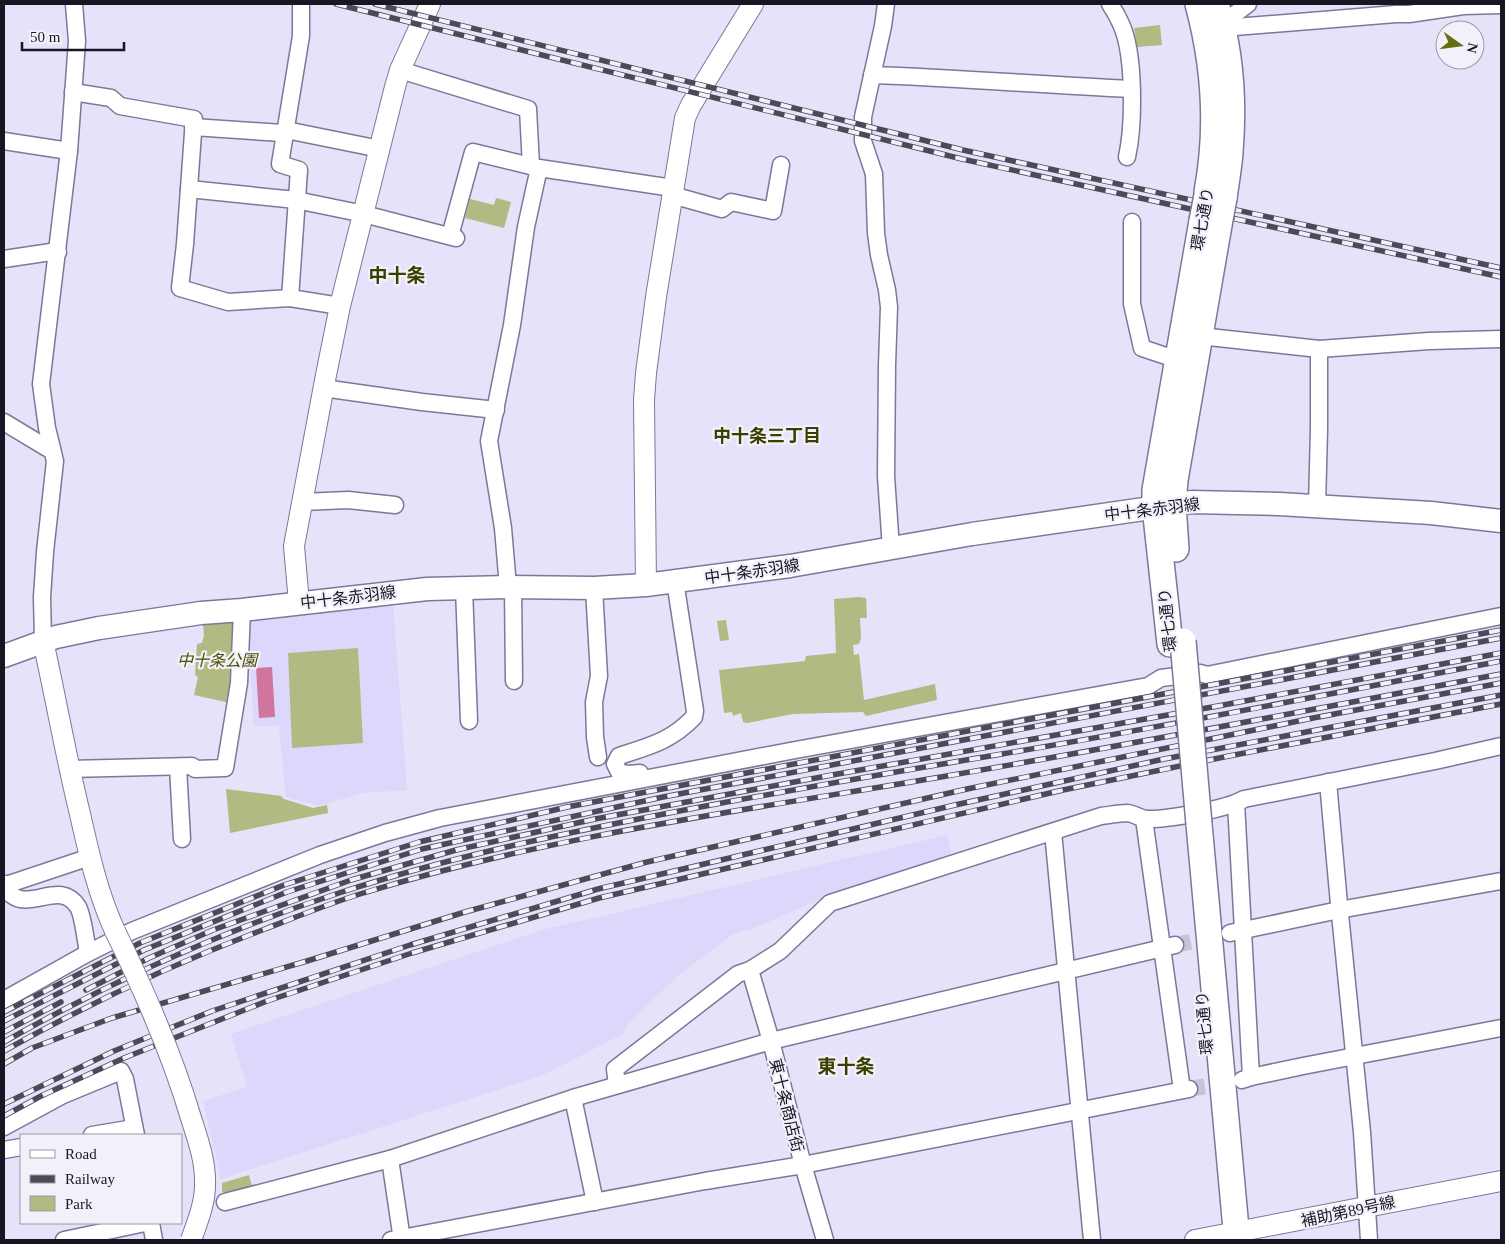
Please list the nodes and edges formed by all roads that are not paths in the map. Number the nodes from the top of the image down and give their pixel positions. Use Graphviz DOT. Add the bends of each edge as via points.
graph roads {
  1 [pos="74,4"];
  2 [pos="753,4"];
  3 [pos="886,4"];
  4 [pos="1110,4"];
  5 [pos="1198,4"];
  6 [pos="1248,4"];
  7 [pos="1501,4"];
  8 [pos="425,5"];
  9 [pos="301,6"];
  10 [pos="1396,9"];
  11 [pos="1220,18"];
  12 [pos="400,70"];
  13 [pos="872,75"];
  14 [pos="1131,89"];
  15 [pos="73,92"];
  16 [pos="193,126"];
  17 [pos="286,132"];
  18 [pos="4,141"];
  19 [pos="380,149"];
  20 [pos="69,151"];
  21 [pos="1127,157"];
  22 [pos="781,165"];
  23 [pos="535,167"];
  24 [pos="189,189"];
  25 [pos="673,192"];
  26 [pos="1216,196"];
  27 [pos="296,200"];
  28 [pos="364,214"];
  29 [pos="1132,222"];
  30 [pos="1211,223"];
  31 [pos="58,252"];
  32 [pos="4,259"];
  33 [pos="290,298"];
  34 [pos="340,306"];
  35 [pos="1200,336"];
  36 [pos="1501,339"];
  37 [pos="1319,349"];
  38 [pos="1178,360"];
  39 [pos="324,388"];
  40 [pos="496,410"];
  41 [pos="4,422"];
  42 [pos="52,450"];
  43 [pos="302,502"];
  44 [pos="395,505"];
  45 [pos="1164,505"];
  46 [pos="1317,506"];
  47 [pos="1501,521"];
  48 [pos="891,549"];
  49 [pos="676,581"];
  50 [pos="646,585"];
  51 [pos="511,587"];
  52 [pos="464,588"];
  53 [pos="594,588"];
  54 [pos="299,603"];
  55 [pos="242,610"];
  56 [pos="1501,616"];
  57 [pos="44,641"];
  58 [pos="4,656"];
  59 [pos="514,682"];
  60 [pos="469,721"];
  61 [pos="1501,746"];
  62 [pos="598,757"];
  63 [pos="178,766"];
  64 [pos="69,769"];
  65 [pos="658,776"];
  66 [pos="1328,782"];
  67 [pos="1236,804"];
  68 [pos="1144,819"];
  69 [pos="1053,832"];
  70 [pos="182,839"];
  71 [pos="90,857"];
  72 [pos="1501,881"];
  73 [pos="4,884"];
  74 [pos="4,889"];
  75 [pos="1339,910"];
  76 [pos="1237,932"];
  77 [pos="1168,947"];
  78 [pos="88,953"];
  79 [pos="750,970"];
  80 [pos="1066,971"];
  81 [pos="4,1000"];
  82 [pos="1501,1028"];
  83 [pos="771,1041"];
  84 [pos="1354,1057"];
  85 [pos="617,1085"];
  86 [pos="574,1098"];
  87 [pos="1080,1110"];
  88 [pos="4,1127"];
  89 [pos="135,1132"];
  90 [pos="106,1134"];
  91 [pos="20,1147"];
  92 [pos="4,1150"];
  93 [pos="390,1158"];
  94 [pos="803,1165"];
  95 [pos="1501,1181"];
  96 [pos="225,1202"];
  97 [pos="595,1202"];
  98 [pos="1367,1207"];
  99 [pos="140,1224"];
  100 [pos="151,1224"];
  101 [pos="1229,1237"];
  102 [pos="398,1239"];
  103 [pos="64,1240"];
  104 [pos="154,1240"];
  105 [pos="192,1240"];
  106 [pos="825,1240"];
  107 [pos="1092,1240"];
  108 [pos="1195,1240"];
  109 [pos="1369,1240"];
  1 -- 15 [label="street" via="77,41"];
  2 -- 25 [label="street" via="686,114"];
  3 -- 13 [label="street"];
  4 -- 14 [label="street" via="1127,40"];
  5 -- 26 [label="main road, 環七通り" via="1212,70 1211,172"];
  6 -- 11 [label="street"];
  7 -- 10 [label="street" via="1410,14"];
  8 -- 12 [label="street"];
  9 -- 17 [label="street" via="301,36"];
  10 -- 11 [label="street"];
  11 -- 26 [label="main road, 環七通り" via="1232,109 1230,153"];
  12 -- 19 [label="street"];
  12 -- 23 [label="street" via="528,109"];
  13 -- 14 [label="street"];
  13 -- 48 [label="street" via="863,117 863,141 874,174 876,233 888,290 886,476"];
  14 -- 21 [label="street" via="1131,141"];
  15 -- 16 [label="street" via="111,98 120,106 194,119"];
  15 -- 20 [label="street"];
  16 -- 17 [label="street"];
  16 -- 24 [label="street"];
  17 -- 19 [label="street"];
  17 -- 27 [label="street" via="280,164 298,170"];
  18 -- 20 [label="street"];
  19 -- 28 [label="street"];
  20 -- 31 [label="street"];
  22 -- 25 [label="street" via="773,211 731,202 722,209"];
  23 -- 25 [label="street"];
  23 -- 28 [label="street" via="473,152 453,237"];
  23 -- 40 [label="street"];
  24 -- 27 [label="street"];
  24 -- 33 [label="street" via="180,288 228,302"];
  25 -- 50 [label="street" via="646,374"];
  26 -- 30 [label="main road, 環七通り, bridge"];
  27 -- 28 [label="street"];
  27 -- 33 [label="street"];
  28 -- 34 [label="street"];
  29 -- 38 [label="street" via="1132,304 1142,348"];
  30 -- 35 [label="main road, 環七通り"];
  30 -- 38 [label="main road, 環七通り"];
  31 -- 32 [label="street"];
  31 -- 42 [label="street" via="41,384"];
  33 -- 34 [label="street"];
  34 -- 39 [label="street"];
  35 -- 37 [label="street"];
  35 -- 45 [label="main road, 環七通り" via="1175,480"];
  36 -- 37 [label="street"];
  37 -- 46 [label="street"];
  38 -- 45 [label="main road, 環七通り" via="1155,490"];
  39 -- 40 [label="street"];
  39 -- 43 [label="street"];
  40 -- 51 [label="street" via="489,441"];
  41 -- 42 [label="street"];
  42 -- 57 [label="street" via="55,473 44,561"];
  43 -- 44 [label="street" via="348,500"];
  43 -- 54 [label="street" via="294,546"];
  45 -- 46 [label="main road, 中十条赤羽線" via="1192,502"];
  45 -- 48 [label="main road, 中十条赤羽線"];
  45 -- 101 [label="main road, 環七通り, bridge"];
  46 -- 47 [label="main road, 中十条赤羽線"];
  48 -- 49 [label="main road, 中十条赤羽線"];
  49 -- 50 [label="main road, 中十条赤羽線"];
  49 -- 65 [label="street" via="694,718 664,741 619,756 615,764 619,772"];
  50 -- 53 [label="main road, 中十条赤羽線"];
  51 -- 52 [label="main road, 中十条赤羽線"];
  51 -- 53 [label="main road, 中十条赤羽線"];
  51 -- 59 [label="street"];
  52 -- 54 [label="main road, 中十条赤羽線" via="403,591"];
  52 -- 60 [label="street"];
  53 -- 62 [label="street" via="599,676 594,702 594,737"];
  54 -- 55 [label="main road, 中十条赤羽線"];
  55 -- 57 [label="main road, 中十条赤羽線" via="91,629"];
  55 -- 63 [label="street" via="239,683 225,768"];
  56 -- 65 [label="street" via="1207,675 1161,678 1148,686"];
  57 -- 58 [label="main road, 中十条赤羽線"];
  57 -- 64 [label="street"];
  61 -- 66 [label="street"];
  63 -- 64 [label="street"];
  63 -- 70 [label="street"];
  64 -- 71 [label="street"];
  65 -- 78 [label="street" via="440,818 385,833 268,875 132,931"];
  66 -- 67 [label="street" via="1244,799"];
  66 -- 75 [label="street"];
  67 -- 68 [label="street"];
  67 -- 76 [label="street"];
  68 -- 69 [label="street" via="1127,813 1101,816"];
  68 -- 77 [label="street"];
  69 -- 79 [label="street" via="830,902 780,951"];
  69 -- 80 [label="street"];
  71 -- 73 [label="street"];
  71 -- 105 [label="street, bridge" via="104,906 172,1058 202,1155 204,1195"];
  72 -- 75 [label="street"];
  74 -- 78 [label="street" via="21,900 59,895 72,900 80,910"];
  75 -- 76 [label="street"];
  75 -- 84 [label="street"];
  76 -- 84 [label="street" via="1246,1079"];
  77 -- 80 [label="street"];
  77 -- 87 [label="street" via="1185,1090"];
  78 -- 81 [label="street"];
  79 -- 83 [label="street, 東十条商店街"];
  79 -- 85 [label="street" via="738,974 615,1069"];
  80 -- 83 [label="street"];
  80 -- 87 [label="street"];
  82 -- 84 [label="street"];
  83 -- 85 [label="street"];
  83 -- 94 [label="street, 東十条商店街"];
  84 -- 98 [label="street"];
  85 -- 86 [label="street"];
  86 -- 93 [label="street"];
  86 -- 97 [label="street"];
  87 -- 94 [label="street"];
  87 -- 107 [label="street"];
  88 -- 89 [label="street" via="63,1095 121,1071"];
  89 -- 90 [label="street"];
  91 -- 92 [label="street"];
  93 -- 96 [label="street"];
  93 -- 102 [label="street"];
  94 -- 97 [label="street"];
  94 -- 106 [label="street, 東十条商店街"];
  95 -- 98 [label="street, 補助第89号線"];
  97 -- 102 [label="street"];
  98 -- 101 [label="street, 補助第89号線"];
  98 -- 109 [label="street"];
  99 -- 103 [label="street"];
  100 -- 104 [label="street"];
  101 -- 108 [label="street, 補助第89号線"];
}
